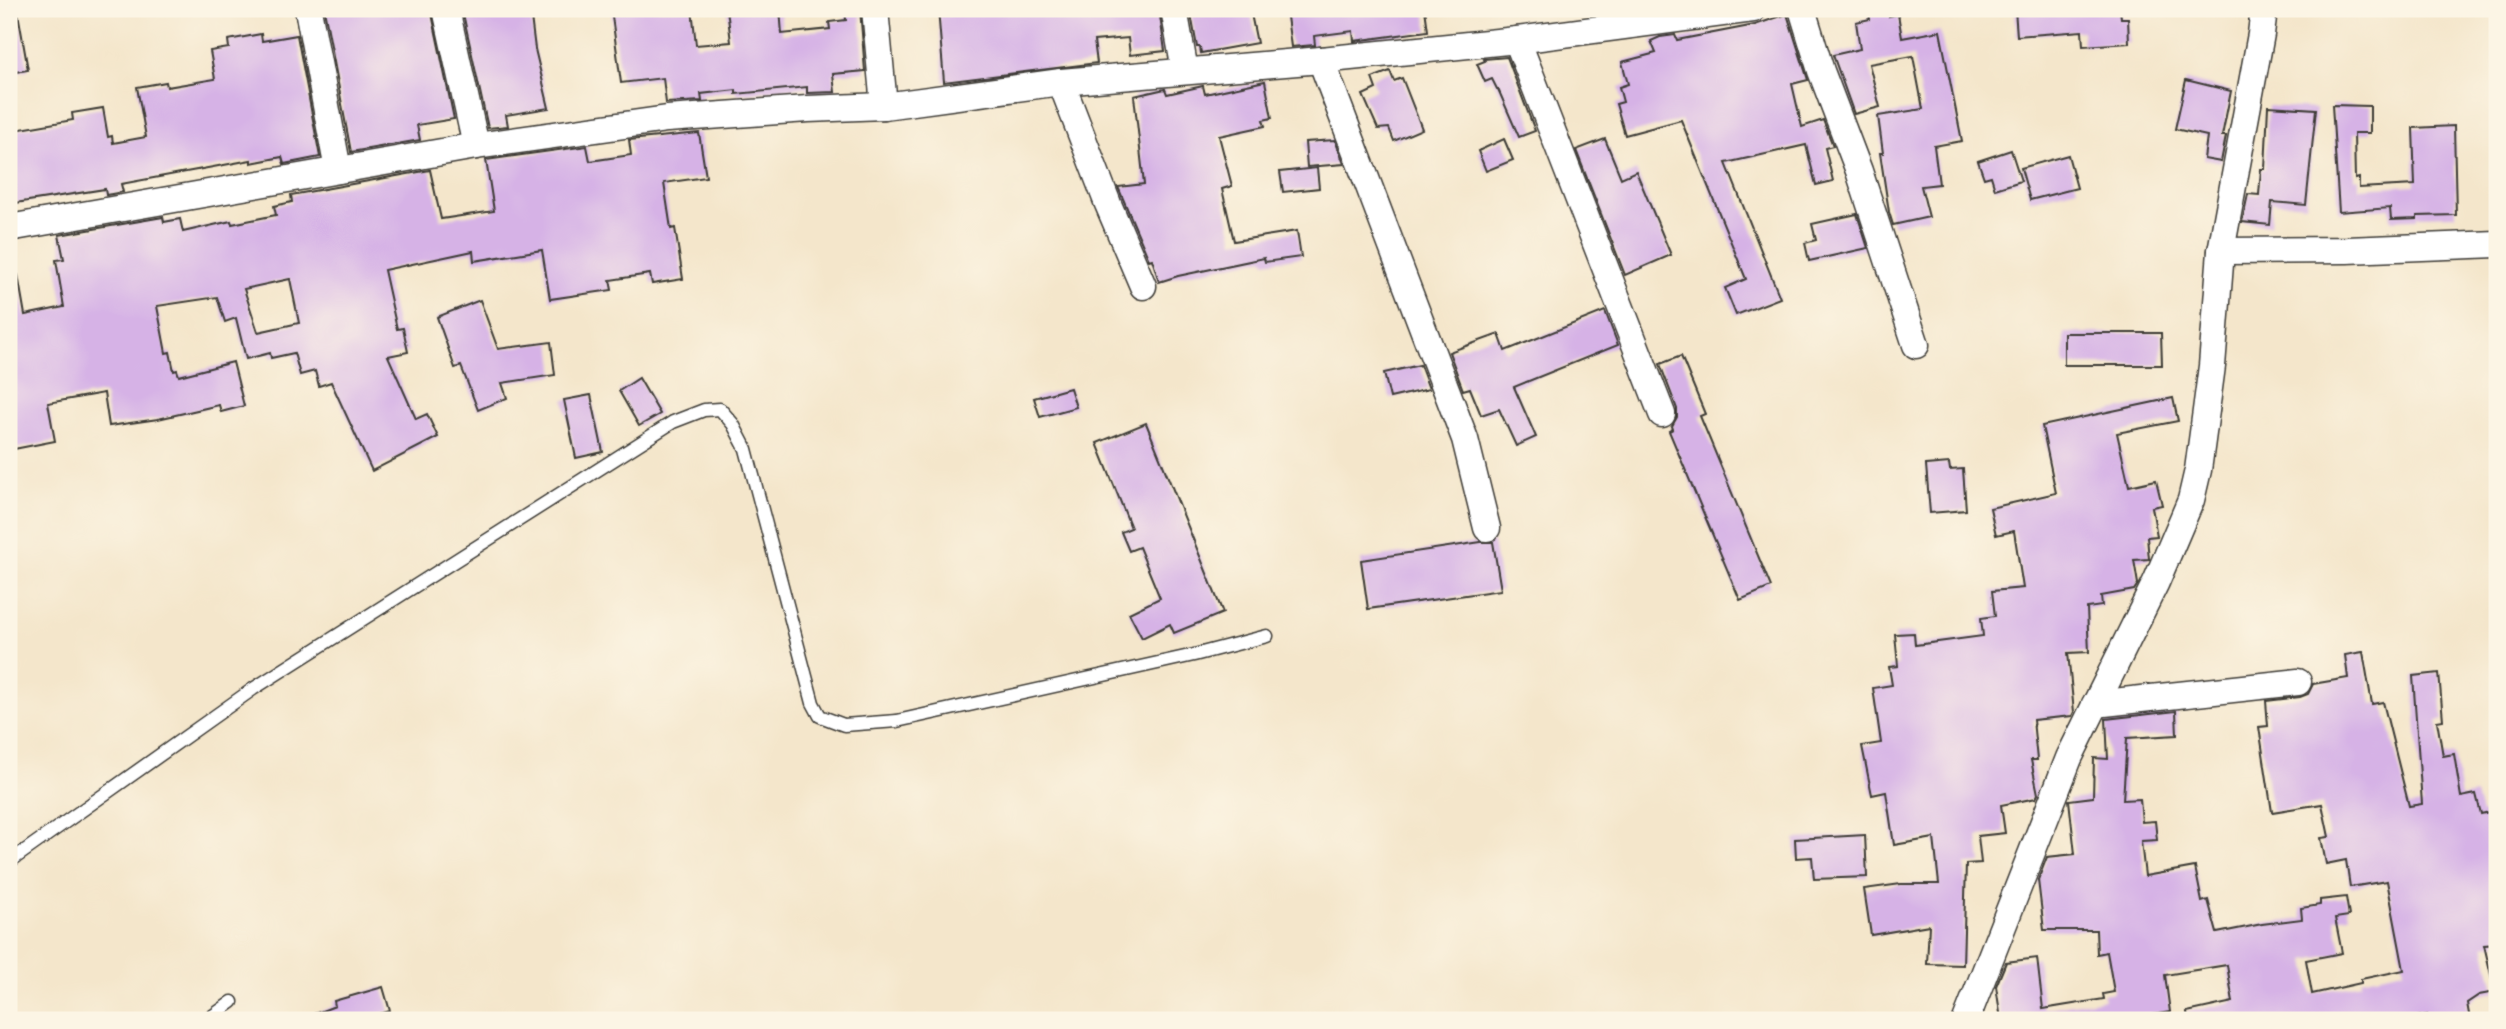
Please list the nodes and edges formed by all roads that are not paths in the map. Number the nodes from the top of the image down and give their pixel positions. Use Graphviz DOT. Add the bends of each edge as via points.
graph roads {
  1 [pos="308,9"];
  2 [pos="446,9"];
  3 [pos="875,9"];
  4 [pos="1174,9"];
  5 [pos="1753,9"];
  6 [pos="1802,9"];
  7 [pos="2264,9"];
  8 [pos="1517,40"];
  9 [pos="1321,60"];
  10 [pos="1185,71"];
  11 [pos="1061,82"];
  12 [pos="884,106"];
  13 [pos="476,146"];
  14 [pos="338,170"];
  15 [pos="9,228"];
  16 [pos="2497,244"];
  17 [pos="2221,251"];
  18 [pos="1143,285"];
  19 [pos="1916,345"];
  20 [pos="1662,414"];
  21 [pos="1487,528"];
  22 [pos="1267,636"];
  23 [pos="2298,682"];
  24 [pos="2095,704"];
  25 [pos="9,862"];
  26 [pos="232,1002"];
  27 [pos="207,1020"];
  28 [pos="1966,1020"];
  1 -- 14 [label="street"];
  2 -- 13 [label="street"];
  3 -- 12 [label="street"];
  4 -- 10 [label="street"];
  5 -- 8 [label="street"];
  6 -- 19 [label="street"];
  7 -- 17 [label="street"];
  8 -- 9 [label="street"];
  8 -- 20 [label="street"];
  9 -- 10 [label="street"];
  9 -- 21 [label="street" via="1465,439"];
  10 -- 11 [label="street"];
  11 -- 12 [label="street"];
  11 -- 18 [label="street"];
  12 -- 13 [label="street" via="667,119"];
  13 -- 14 [label="street"];
  14 -- 15 [label="street"];
  16 -- 17 [label="street"];
  17 -- 24 [label="street" via="2212,366 2191,500"];
  22 -- 25 [label="lane" via="897,721 844,725 820,716 746,449 720,409 704,410 673,422 253,689"];
  23 -- 24 [label="street"];
  24 -- 28 [label="street" via="2069,758"];
  26 -- 27 [label="lane"];
}
